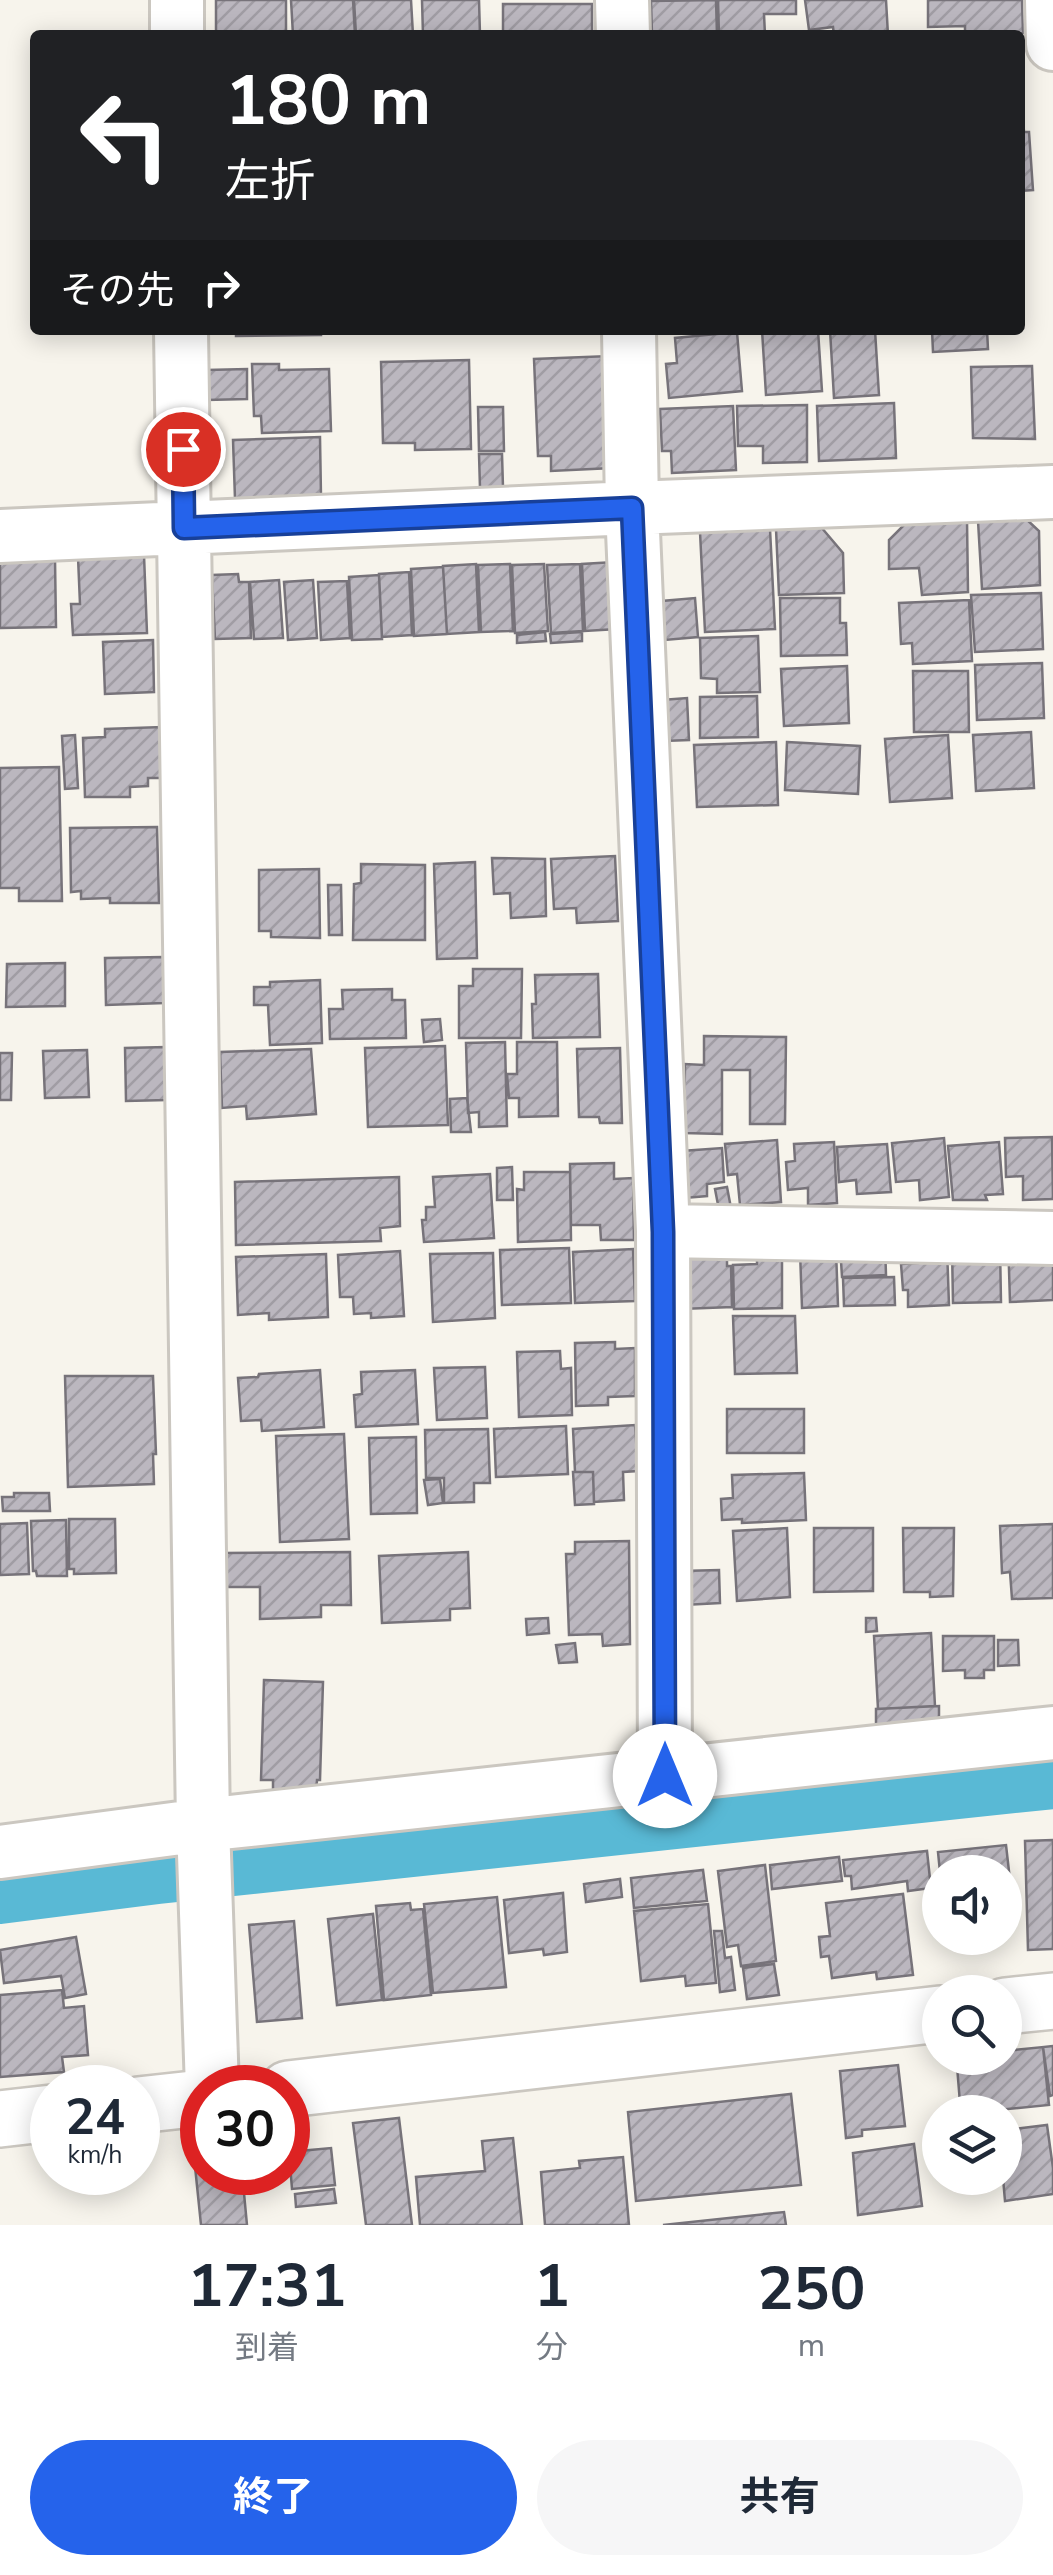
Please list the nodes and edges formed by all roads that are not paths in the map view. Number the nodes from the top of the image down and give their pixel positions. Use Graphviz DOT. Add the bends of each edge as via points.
graph roads {
  1 [pos="176,0"];
  2 [pos="622,0"];
  3 [pos="1052,0"];
  4 [pos="177,30"];
  5 [pos="623,30"];
  6 [pos="1053,44"];
  7 [pos="181,335"];
  8 [pos="629,335"];
  9 [pos="1053,492"];
  10 [pos="632,508"];
  11 [pos="184,528"];
  12 [pos="0,536"];
  13 [pos="663,1232"];
  14 [pos="1053,1238"];
  15 [pos="1053,1733"];
  16 [pos="665,1776"];
  17 [pos="203,1825"];
  18 [pos="0,1852"];
  19 [pos="1053,2001"];
  20 [pos="1022,2004"];
  21 [pos="922,2016"];
  22 [pos="211,2065"];
  23 [pos="310,2086"];
  24 [pos="30,2116"];
  25 [pos="0,2119"];
  1 -- 4 [label="street"];
  2 -- 5 [label="street"];
  3 -- 6 [label="street"];
  7 -- 11 [label="street"];
  8 -- 10 [label="street"];
  9 -- 10 [label="street"];
  10 -- 11 [label="street"];
  10 -- 13 [label="street"];
  11 -- 12 [label="street"];
  11 -- 17 [label="street"];
  13 -- 14 [label="street"];
  13 -- 16 [label="street"];
  15 -- 16 [label="street"];
  16 -- 17 [label="street"];
  17 -- 18 [label="street"];
  17 -- 22 [label="street"];
  19 -- 20 [label="street"];
  21 -- 23 [label="street"];
  24 -- 25 [label="street"];
}
